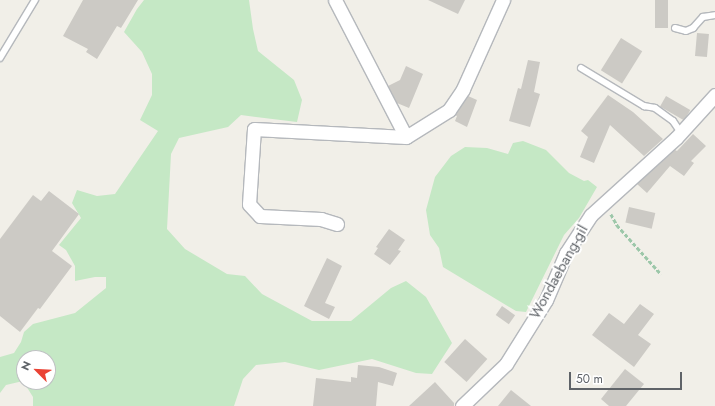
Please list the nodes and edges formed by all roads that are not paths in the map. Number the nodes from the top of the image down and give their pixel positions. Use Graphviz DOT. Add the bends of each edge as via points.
graph roads {
  1 [pos="35,0"];
  2 [pos="335,0"];
  3 [pos="503,0"];
  4 [pos="715,15"];
  5 [pos="675,28"];
  6 [pos="0,58"];
  7 [pos="581,68"];
  8 [pos="715,95"];
  9 [pos="681,133"];
  10 [pos="406,137"];
  11 [pos="337,224"];
  12 [pos="462,406"];
  1 -- 6 [label="lane"];
  2 -- 10 [label="street"];
  3 -- 10 [label="street" via="463,89 449,110"];
  4 -- 5 [label="lane" via="703,17 693,28 686,31"];
  7 -- 9 [label="lane" via="644,106 654,108 673,121"];
  8 -- 9 [label="street, Wondaebang-gil"];
  9 -- 12 [label="street, Wondaebang-gil" via="591,215 566,253 546,300 506,364"];
  10 -- 11 [label="street" via="254,129 249,204 260,216 321,219"];
}
